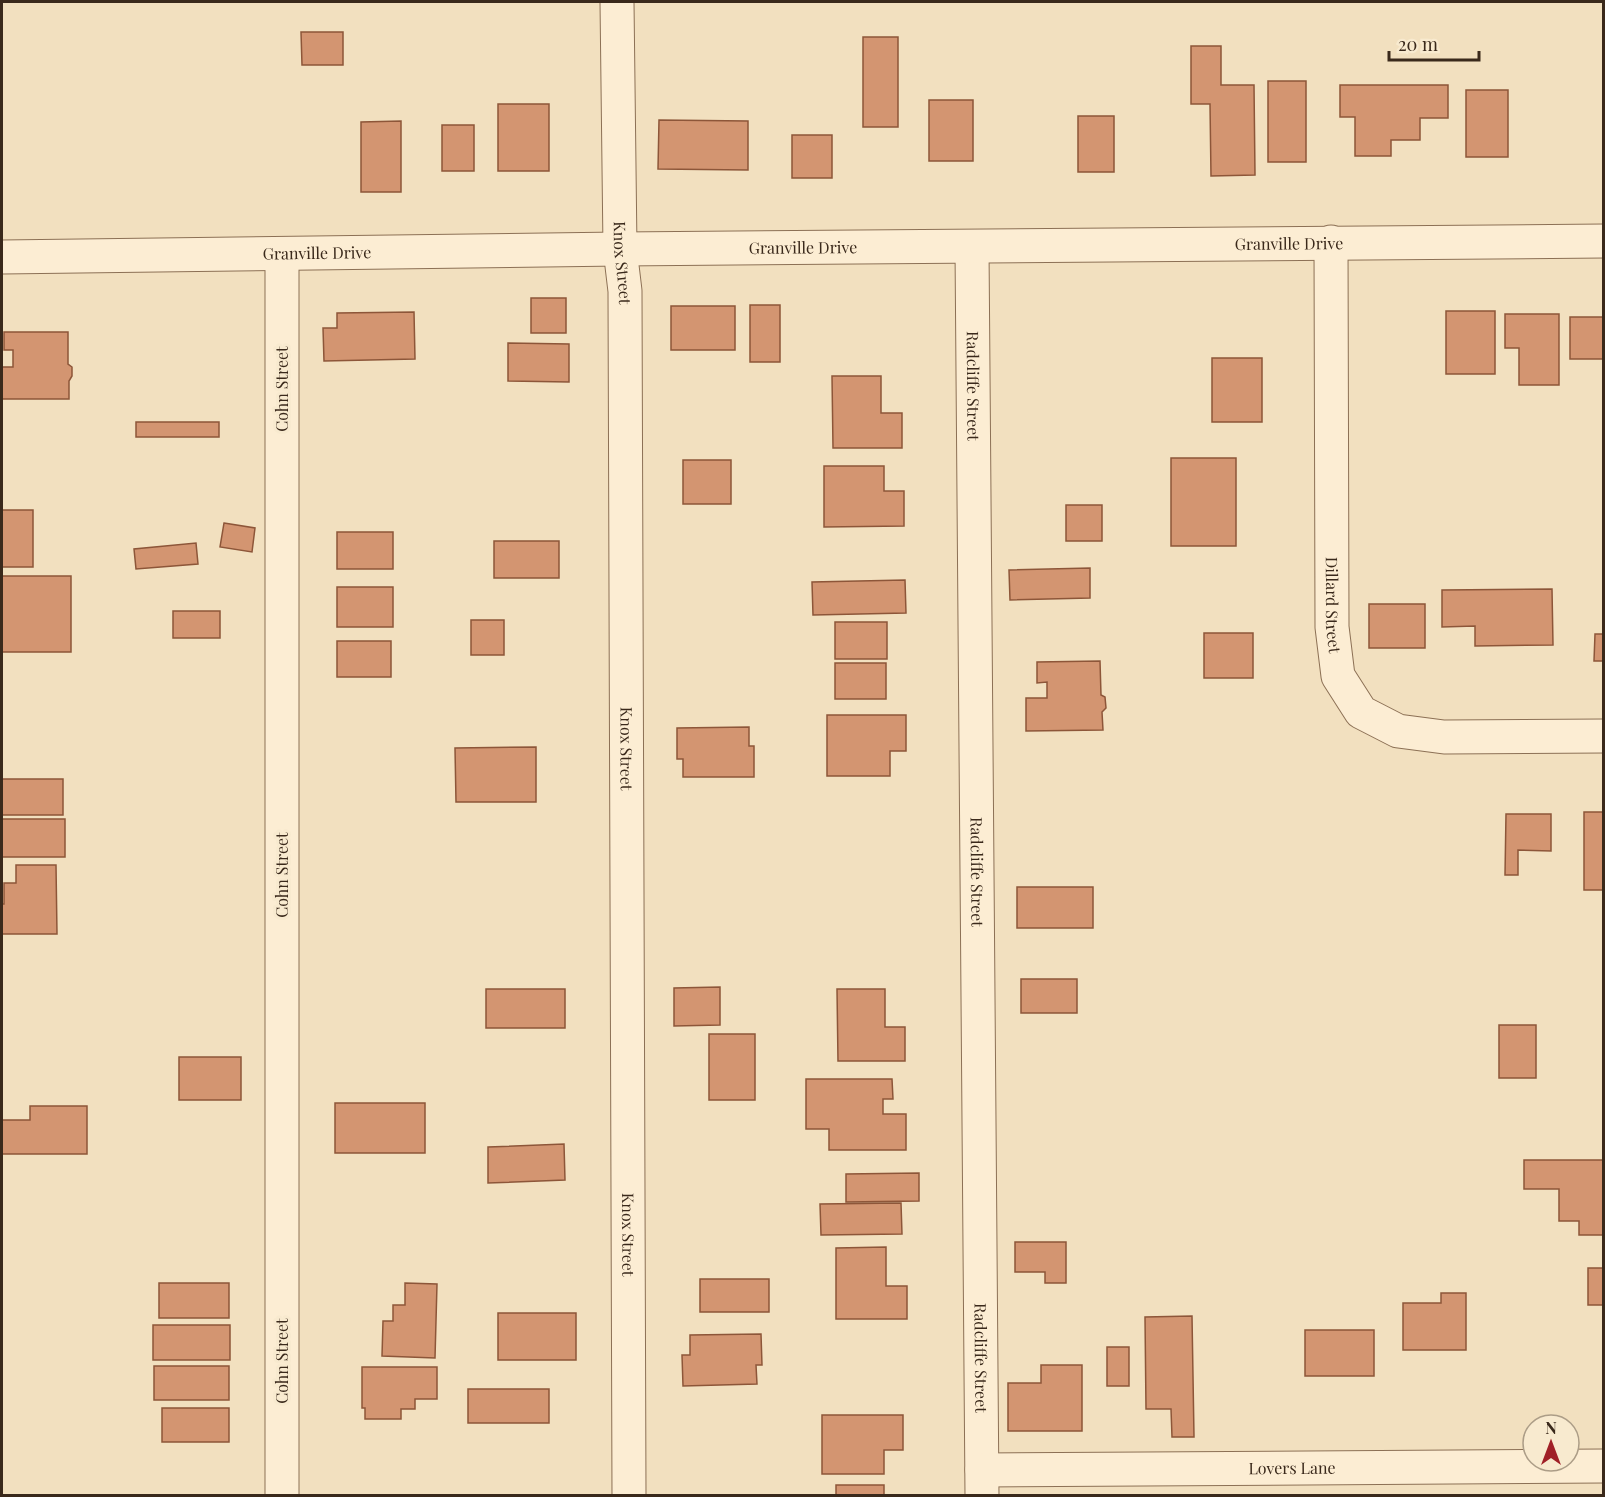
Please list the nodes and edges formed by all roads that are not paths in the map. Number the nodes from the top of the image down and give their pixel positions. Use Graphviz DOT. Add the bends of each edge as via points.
graph roads {
  1 [pos="617,2"];
  2 [pos="1330,242"];
  3 [pos="1604,242"];
  4 [pos="972,248"];
  5 [pos="620,249"];
  6 [pos="282,254"];
  7 [pos="2,257"];
  8 [pos="1604,736"];
  9 [pos="1604,1466"];
  10 [pos="982,1483"];
  11 [pos="282,1496"];
  12 [pos="628,1496"];
  1 -- 5 [label="street, Knox Street"];
  2 -- 3 [label="street, Granville Drive"];
  2 -- 4 [label="street, Granville Drive"];
  2 -- 8 [label="street, Dillard Street" via="1332,627 1338,676 1361,712 1398,731 1444,737"];
  4 -- 5 [label="street, Granville Drive"];
  4 -- 10 [label="street, Radcliffe Street"];
  5 -- 6 [label="street, Granville Drive"];
  5 -- 12 [label="street, Knox Street" via="625,291"];
  6 -- 7 [label="street, Granville Drive"];
  6 -- 11 [label="street, Cohn Street"];
  9 -- 10 [label="street, Lovers Lane"];
}
